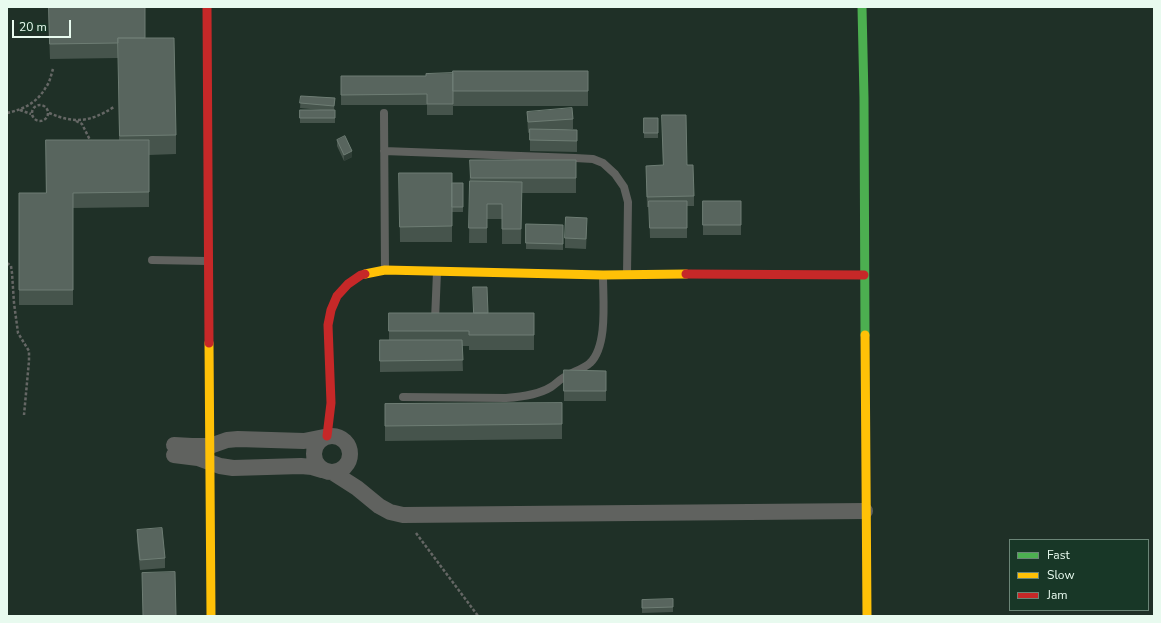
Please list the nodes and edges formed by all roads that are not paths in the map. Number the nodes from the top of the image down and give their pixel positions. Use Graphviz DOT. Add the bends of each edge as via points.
graph roads {
  1 [pos="207,7"];
  2 [pos="862,7"];
  3 [pos="384,113"];
  4 [pos="384,151"];
  5 [pos="152,260"];
  6 [pos="209,261"];
  7 [pos="386,270"];
  8 [pos="437,271"];
  9 [pos="627,274"];
  10 [pos="603,275"];
  11 [pos="864,275"];
  12 [pos="435,320"];
  13 [pos="403,397"];
  14 [pos="331,403"];
  15 [pos="331,437"];
  16 [pos="210,446"];
  17 [pos="349,460"];
  18 [pos="210,463"];
  19 [pos="327,471"];
  20 [pos="369,498"];
  21 [pos="865,511"];
  22 [pos="211,616"];
  23 [pos="866,616"];
  1 -- 6 [label="street"];
  2 -- 11 [label="street"];
  3 -- 4 [label="lane"];
  4 -- 7 [label="lane"];
  4 -- 9 [label="lane" via="594,159 603,163 624,187 628,202"];
  5 -- 6 [label="lane"];
  6 -- 16 [label="street"];
  7 -- 8 [label="street"];
  7 -- 14 [label="street" via="361,276 348,284 337,296 331,310 328,325"];
  8 -- 10 [label="street"];
  8 -- 12 [label="lane"];
  9 -- 10 [label="street"];
  9 -- 11 [label="street"];
  10 -- 13 [label="lane" via="603,332 598,352 590,363 565,376 550,388 536,394 506,398"];
  11 -- 21 [label="street"];
  14 -- 15 [label="street" via="337,427"];
  15 -- 16 [label="street" via="304,440 238,439"];
  15 -- 17 [label="street" via="346,443 349,448"];
  15 -- 19 [label="street" via="319,441 314,453 317,465"];
  16 -- 18 [label="street"];
  16 -- 18 [label="street" via="174,450"];
  17 -- 19 [label="street" via="339,471"];
  17 -- 20 [label="street" via="354,474"];
  18 -- 19 [label="street" via="233,468 301,466"];
  18 -- 22 [label="street"];
  19 -- 20 [label="street"];
  20 -- 21 [label="street" via="390,512 403,515"];
  21 -- 23 [label="street"];
}
